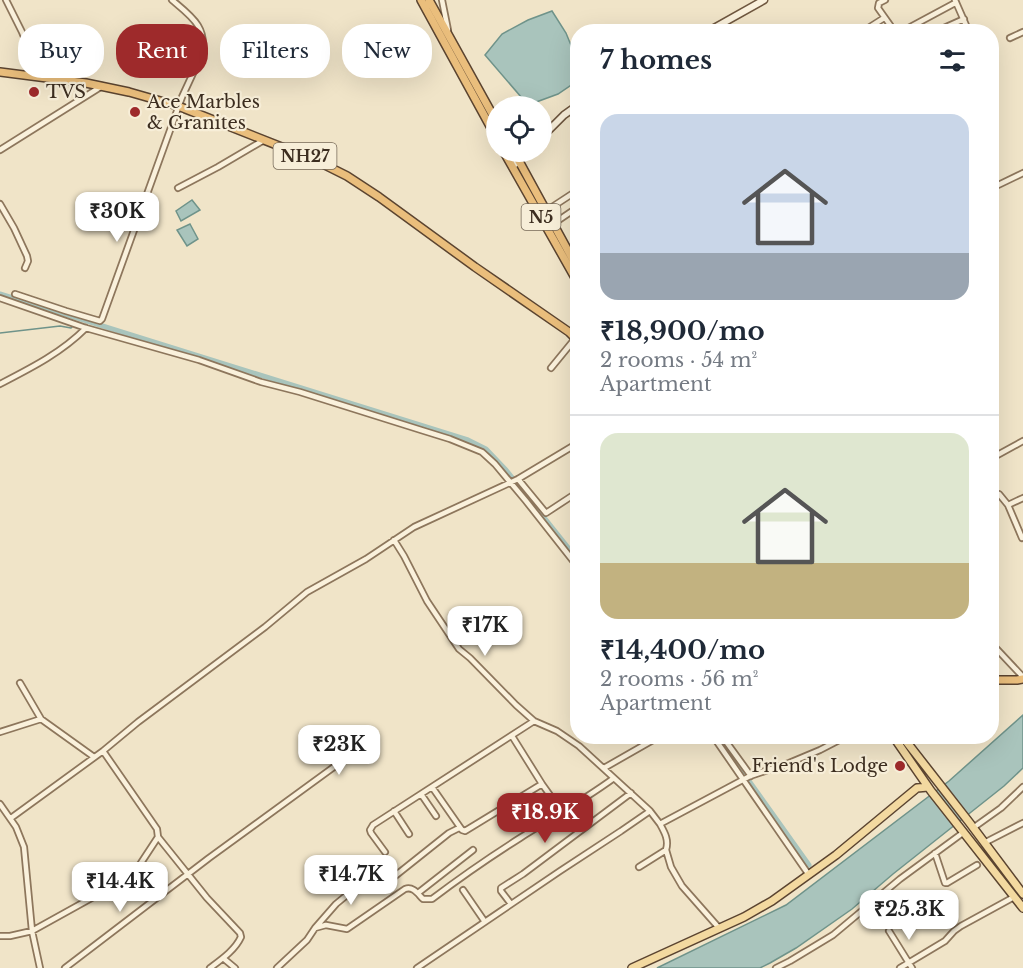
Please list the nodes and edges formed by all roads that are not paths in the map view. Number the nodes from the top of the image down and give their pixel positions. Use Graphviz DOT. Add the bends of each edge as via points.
graph roads {
  1 [pos="6,0"];
  2 [pos="172,0"];
  3 [pos="421,0"];
  4 [pos="429,0"];
  5 [pos="442,0"];
  6 [pos="764,0"];
  7 [pos="885,0"];
  8 [pos="955,1"];
  9 [pos="884,18"];
  10 [pos="963,19"];
  11 [pos="18,24"];
  12 [pos="721,24"];
  13 [pos="874,24"];
  14 [pos="889,24"];
  15 [pos="915,24"];
  16 [pos="952,24"];
  17 [pos="965,24"];
  18 [pos="1023,32"];
  19 [pos="449,33"];
  20 [pos="1010,38"];
  21 [pos="0,72"];
  22 [pos="18,74"];
  23 [pos="54,78"];
  24 [pos="103,85"];
  25 [pos="486,102"];
  26 [pos="178,106"];
  27 [pos="570,111"];
  28 [pos="486,120"];
  29 [pos="552,127"];
  30 [pos="264,140"];
  31 [pos="0,150"];
  32 [pos="511,162"];
  33 [pos="518,162"];
  34 [pos="520,162"];
  35 [pos="512,166"];
  36 [pos="1023,173"];
  37 [pos="999,185"];
  38 [pos="178,188"];
  39 [pos="570,195"];
  40 [pos="0,204"];
  41 [pos="546,211"];
  42 [pos="570,212"];
  43 [pos="553,224"];
  44 [pos="570,255"];
  45 [pos="25,268"];
  46 [pos="570,269"];
  47 [pos="15,294"];
  48 [pos="0,298"];
  49 [pos="66,311"];
  50 [pos="63,320"];
  51 [pos="86,328"];
  52 [pos="570,333"];
  53 [pos="570,346"];
  54 [pos="552,368"];
  55 [pos="0,384"];
  56 [pos="1023,441"];
  57 [pos="570,448"];
  58 [pos="999,454"];
  59 [pos="518,479"];
  60 [pos="511,482"];
  61 [pos="999,494"];
  62 [pos="570,497"];
  63 [pos="1023,498"];
  64 [pos="1008,505"];
  65 [pos="1022,538"];
  66 [pos="394,540"];
  67 [pos="570,557"];
  68 [pos="999,652"];
  69 [pos="1023,678"];
  70 [pos="999,680"];
  71 [pos="21,683"];
  72 [pos="41,719"];
  73 [pos="534,721"];
  74 [pos="0,732"];
  75 [pos="375,736"];
  76 [pos="512,736"];
  77 [pos="570,739"];
  78 [pos="576,744"];
  79 [pos="646,744"];
  80 [pos="719,744"];
  81 [pos="728,744"];
  82 [pos="832,744"];
  83 [pos="898,744"];
  84 [pos="908,744"];
  85 [pos="103,751"];
  86 [pos="94,757"];
  87 [pos="604,768"];
  88 [pos="751,776"];
  89 [pos="920,776"];
  90 [pos="615,778"];
  91 [pos="744,779"];
  92 [pos="542,784"];
  93 [pos="1023,786"];
  94 [pos="432,787"];
  95 [pos="917,788"];
  96 [pos="929,789"];
  97 [pos="421,794"];
  98 [pos="631,794"];
  99 [pos="0,804"];
  100 [pos="394,811"];
  101 [pos="650,811"];
  102 [pos="562,812"];
  103 [pos="436,816"];
  104 [pos="11,818"];
  105 [pos="660,824"];
  106 [pos="1023,824"];
  107 [pos="971,825"];
  108 [pos="459,828"];
  109 [pos="962,830"];
  110 [pos="409,834"];
  111 [pos="158,837"];
  112 [pos="984,843"];
  113 [pos="473,850"];
  114 [pos="666,850"];
  115 [pos="385,852"];
  116 [pos="935,853"];
  117 [pos="976,865"];
  118 [pos="639,867"];
  119 [pos="809,874"];
  120 [pos="188,875"];
  121 [pos="463,890"];
  122 [pos="418,893"];
  123 [pos="1023,894"];
  124 [pos="1014,897"];
  125 [pos="511,904"];
  126 [pos="1023,908"];
  127 [pos="484,922"];
  128 [pos="315,928"];
  129 [pos="719,928"];
  130 [pos="32,931"];
  131 [pos="890,931"];
  132 [pos="0,936"];
  133 [pos="224,958"];
  134 [pos="909,962"];
  135 [pos="40,968"];
  136 [pos="65,968"];
  137 [pos="210,968"];
  138 [pos="235,968"];
  139 [pos="277,968"];
  140 [pos="417,968"];
  141 [pos="632,968"];
  142 [pos="776,968"];
  143 [pos="900,968"];
  144 [pos="912,968"];
  1 -- 11 [label="street"];
  2 -- 26 [label="street" via="198,23 203,42 201,56"];
  3 -- 28 [label="highway"];
  4 -- 19 [label="highway"];
  5 -- 19 [label="street"];
  6 -- 12 [label="main road"];
  7 -- 9 [label="street" via="877,6"];
  8 -- 10 [label="street"];
  8 -- 15 [label="street"];
  9 -- 13 [label="street"];
  9 -- 14 [label="street"];
  10 -- 16 [label="street"];
  10 -- 17 [label="street"];
  18 -- 20 [label="street"];
  19 -- 25 [label="highway"];
  21 -- 22 [label="highway, NH27"];
  23 -- 24 [label="highway, NH27"];
  24 -- 26 [label="highway, NH27"];
  24 -- 31 [label="street"];
  26 -- 30 [label="highway, NH27"];
  26 -- 49 [label="street" via="102,320"];
  27 -- 29 [label="main road"];
  30 -- 38 [label="street"];
  30 -- 52 [label="highway, NH27" via="354,181"];
  32 -- 35 [label="highway, N5"];
  33 -- 35 [label="main road"];
  34 -- 41 [label="highway, N5"];
  35 -- 46 [label="highway, N5"];
  36 -- 37 [label="street"];
  39 -- 41 [label="street"];
  40 -- 45 [label="street" via="27,256"];
  41 -- 43 [label="highway, N5"];
  42 -- 43 [label="street"];
  43 -- 44 [label="highway, N5"];
  47 -- 49 [label="street"];
  48 -- 50 [label="street"];
  49 -- 50 [label="street"];
  50 -- 51 [label="street"];
  51 -- 55 [label="street" via="48,358"];
  51 -- 60 [label="street" via="450,439 482,452"];
  53 -- 54 [label="street"];
  56 -- 58 [label="street"];
  57 -- 59 [label="street"];
  59 -- 60 [label="street"];
  59 -- 62 [label="street" via="546,513"];
  60 -- 66 [label="street"];
  60 -- 67 [label="street"];
  61 -- 64 [label="street"];
  63 -- 64 [label="street"];
  64 -- 65 [label="street"];
  66 -- 73 [label="street" via="459,649"];
  66 -- 85 [label="street" via="307,592"];
  68 -- 69 [label="street"];
  69 -- 70 [label="highway"];
  71 -- 72 [label="street"];
  72 -- 74 [label="street"];
  72 -- 86 [label="street"];
  73 -- 76 [label="street"];
  73 -- 77 [label="street"];
  75 -- 120 [label="street"];
  76 -- 92 [label="street"];
  76 -- 94 [label="street"];
  78 -- 87 [label="street"];
  79 -- 87 [label="street"];
  80 -- 91 [label="street"];
  81 -- 88 [label="street"];
  82 -- 88 [label="street"];
  83 -- 89 [label="main road"];
  84 -- 107 [label="main road"];
  85 -- 86 [label="street"];
  85 -- 111 [label="street"];
  86 -- 104 [label="street"];
  87 -- 90 [label="street"];
  88 -- 91 [label="street"];
  89 -- 95 [label="main road"];
  89 -- 96 [label="main road"];
  90 -- 98 [label="street"];
  90 -- 102 [label="street"];
  91 -- 105 [label="street"];
  91 -- 119 [label="street"];
  92 -- 102 [label="street"];
  92 -- 108 [label="street" via="465,831"];
  93 -- 107 [label="street" via="1001,808"];
  94 -- 97 [label="street"];
  94 -- 108 [label="street"];
  95 -- 96 [label="main road"];
  95 -- 119 [label="main road"];
  96 -- 109 [label="main road"];
  97 -- 100 [label="street"];
  97 -- 103 [label="street"];
  98 -- 101 [label="street"];
  98 -- 125 [label="street" via="501,888"];
  99 -- 104 [label="street"];
  100 -- 110 [label="street"];
  100 -- 115 [label="street" via="370,830"];
  101 -- 105 [label="street"];
  101 -- 125 [label="street"];
  102 -- 122 [label="street" via="432,899 423,899"];
  104 -- 130 [label="street" via="24,848"];
  105 -- 114 [label="street" via="667,838"];
  106 -- 112 [label="street"];
  107 -- 112 [label="main road"];
  108 -- 128 [label="street" via="390,880 380,871 375,872 336,904"];
  109 -- 116 [label="street"];
  109 -- 124 [label="main road"];
  111 -- 120 [label="street"];
  111 -- 130 [label="street" via="131,876"];
  112 -- 123 [label="main road"];
  113 -- 122 [label="street"];
  114 -- 118 [label="street"];
  114 -- 129 [label="street" via="682,886"];
  116 -- 117 [label="street" via="945,883"];
  116 -- 142 [label="street" via="827,939"];
  119 -- 129 [label="main road" via="772,901"];
  120 -- 133 [label="street" via="240,933 238,943"];
  120 -- 136 [label="street"];
  121 -- 127 [label="street"];
  122 -- 128 [label="street" via="405,889 347,929 326,925"];
  124 -- 126 [label="main road"];
  124 -- 134 [label="street"];
  125 -- 127 [label="street"];
  127 -- 140 [label="street"];
  128 -- 139 [label="street"];
  129 -- 141 [label="main road"];
  130 -- 132 [label="street"];
  130 -- 135 [label="street"];
  131 -- 134 [label="street"];
  133 -- 137 [label="street"];
  133 -- 138 [label="street"];
  134 -- 143 [label="street"];
  134 -- 144 [label="street"];
}
